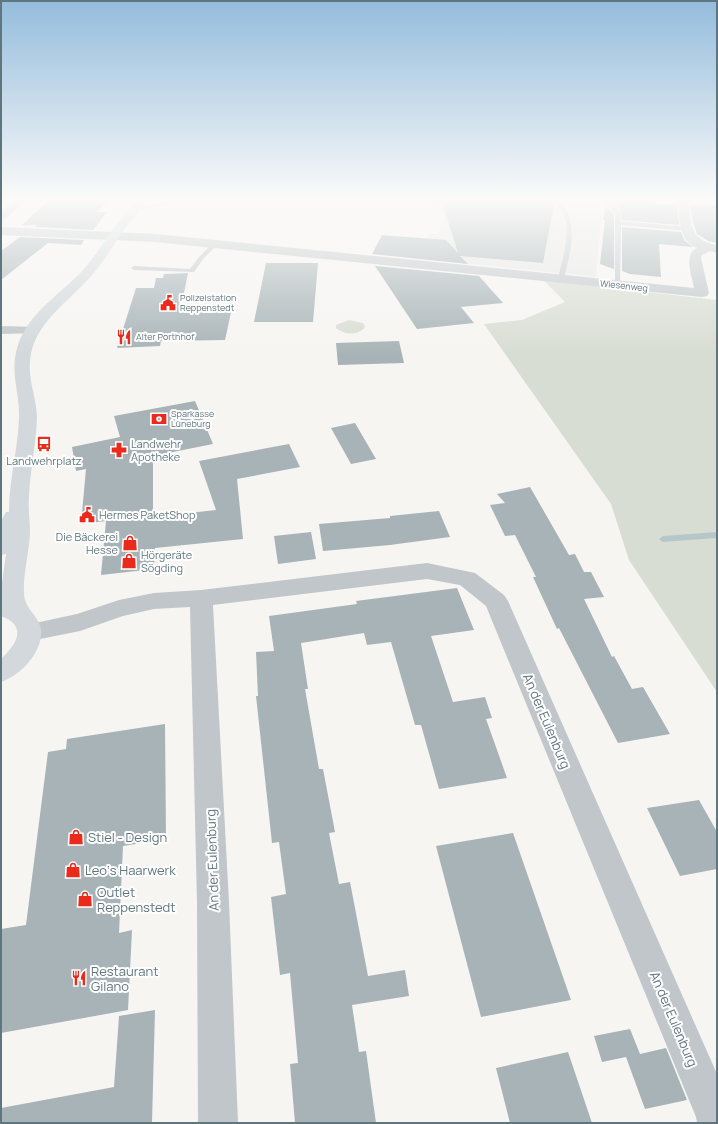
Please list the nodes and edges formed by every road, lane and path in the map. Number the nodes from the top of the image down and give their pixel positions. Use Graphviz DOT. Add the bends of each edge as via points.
graph roads {
  1 [pos="104,250"];
  2 [pos="210,250"];
  3 [pos="277,250"];
  4 [pos="566,250"];
  5 [pos="618,250"];
  6 [pos="705,250"];
  7 [pos="134,268"];
  8 [pos="561,280"];
  9 [pos="617,285"];
  10 [pos="1,330"];
  11 [pos="32,330"];
  12 [pos="19,497"];
  13 [pos="1,548"];
  14 [pos="201,598"];
  15 [pos="16,617"];
  16 [pos="1,672"];
  17 [pos="218,1123"];
  18 [pos="717,1123"];
  1 -- 11 [label="main road"];
  2 -- 7 [label="lane" via="192,271"];
  3 -- 8 [label="street, Wiesenweg"];
  4 -- 8 [label="lane"];
  5 -- 9 [label="lane"];
  6 -- 9 [label="street, Wiesenweg" via="697,253 694,258 702,293"];
  8 -- 9 [label="street, Wiesenweg"];
  10 -- 11 [label="street"];
  11 -- 12 [label="main road" via="22,361 28,417"];
  12 -- 13 [label="main road"];
  12 -- 15 [label="main road" via="19,533 12,594"];
  14 -- 15 [label="street, An der Eulenburg" via="154,600 119,608 80,622"];
  14 -- 17 [label="street, An der Eulenburg" via="213,902"];
  14 -- 18 [label="street, An der Eulenburg" via="427,571 467,578 496,601"];
  15 -- 16 [label="main road" via="28,644 21,656"];
}
